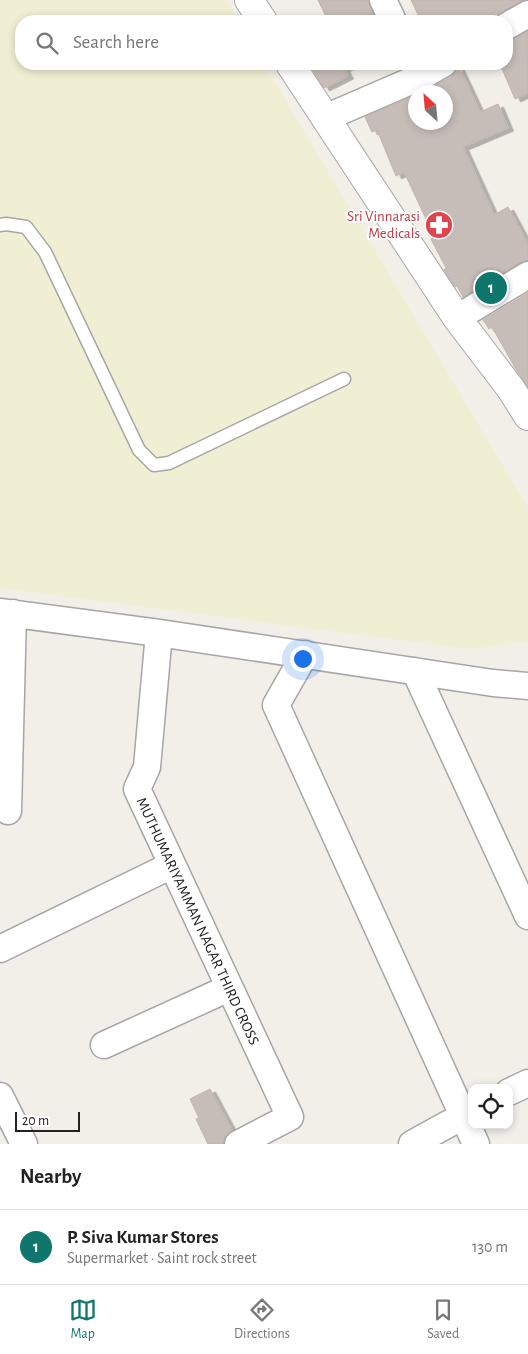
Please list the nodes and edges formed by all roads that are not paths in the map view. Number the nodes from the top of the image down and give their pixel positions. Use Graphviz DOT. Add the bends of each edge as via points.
graph roads {
  1 [pos="249,0"];
  2 [pos="383,0"];
  3 [pos="528,14"];
  4 [pos="259,15"];
  5 [pos="390,15"];
  6 [pos="513,23"];
  7 [pos="294,70"];
  8 [pos="416,70"];
  9 [pos="324,118"];
  10 [pos="0,225"];
  11 [pos="528,275"];
  12 [pos="457,318"];
  13 [pos="344,379"];
  14 [pos="528,416"];
  15 [pos="6,612"];
  16 [pos="159,633"];
  17 [pos="305,654"];
  18 [pos="415,671"];
  19 [pos="528,686"];
  20 [pos="8,811"];
  21 [pos="172,865"];
  22 [pos="528,916"];
  23 [pos="0,949"];
  24 [pos="229,988"];
  25 [pos="104,1045"];
  26 [pos="528,1083"];
  27 [pos="513,1090"];
  28 [pos="0,1098"];
  29 [pos="467,1113"];
  30 [pos="24,1144"];
  31 [pos="238,1144"];
  32 [pos="412,1144"];
  33 [pos="476,1144"];
  1 -- 4 [label="street"];
  2 -- 5 [label="street"];
  3 -- 6 [label="street"];
  7 -- 9 [label="street"];
  8 -- 9 [label="street"];
  9 -- 12 [label="street"];
  10 -- 13 [label="lane" via="26,226 44,252 139,450 154,464 169,463"];
  11 -- 12 [label="street"];
  12 -- 14 [label="street"];
  15 -- 16 [label="street"];
  15 -- 20 [label="street"];
  16 -- 17 [label="street"];
  16 -- 21 [label="street, MUTHUMARIYAMMAN NAGAR THIRD CROSS" via="147,767 137,789"];
  17 -- 18 [label="street"];
  17 -- 29 [label="street" via="276,705"];
  18 -- 19 [label="street"];
  18 -- 22 [label="street"];
  21 -- 23 [label="street"];
  21 -- 24 [label="street, MUTHUMARIYAMMAN NAGAR THIRD CROSS"];
  24 -- 25 [label="street"];
  24 -- 31 [label="street, MUTHUMARIYAMMAN NAGAR THIRD CROSS" via="290,1117"];
  26 -- 27 [label="street"];
  28 -- 30 [label="street"];
  29 -- 32 [label="street"];
  29 -- 33 [label="street"];
}
